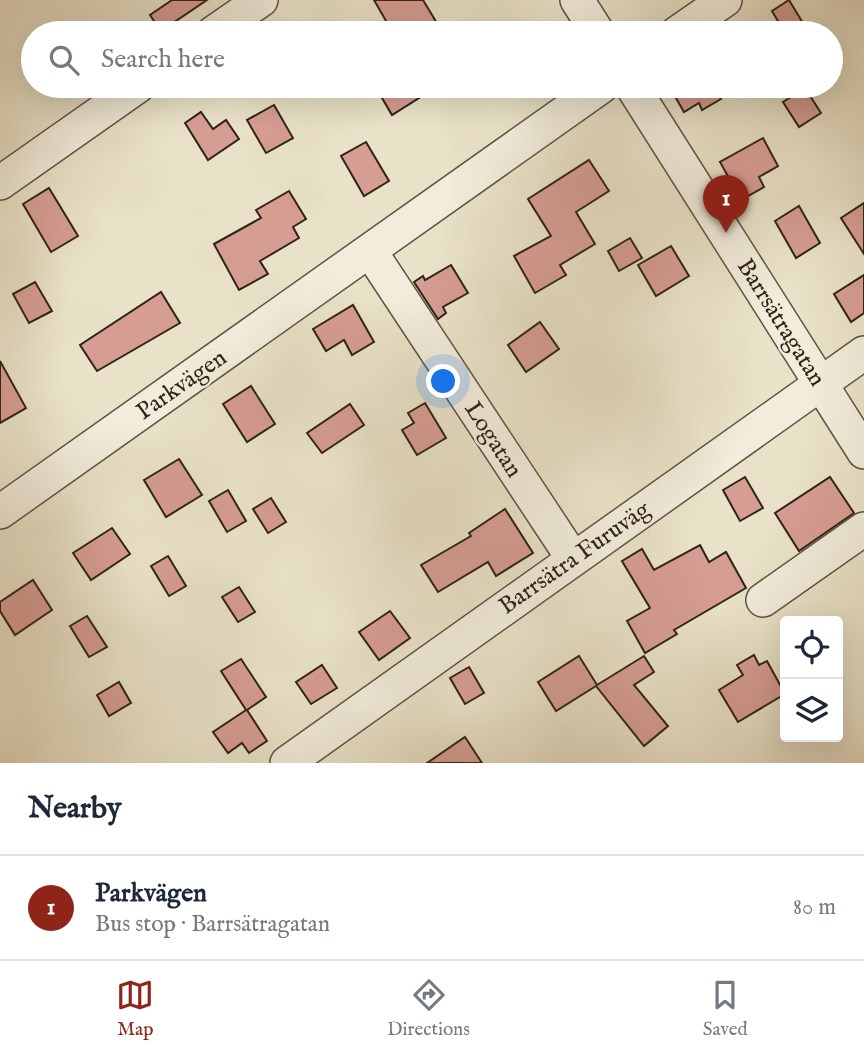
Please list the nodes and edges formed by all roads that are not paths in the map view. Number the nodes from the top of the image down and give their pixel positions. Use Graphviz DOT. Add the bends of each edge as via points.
graph roads {
  1 [pos="261,0"];
  2 [pos="577,0"];
  3 [pos="725,0"];
  4 [pos="230,21"];
  5 [pos="590,21"];
  6 [pos="694,21"];
  7 [pos="121,98"];
  8 [pos="585,98"];
  9 [pos="640,98"];
  10 [pos="0,183"];
  11 [pos="370,251"];
  12 [pos="864,353"];
  13 [pos="820,383"];
  14 [pos="864,452"];
  15 [pos="0,512"];
  16 [pos="864,529"];
  17 [pos="572,558"];
  18 [pos="763,600"];
  19 [pos="286,763"];
  1 -- 4 [label="street"];
  2 -- 5 [label="street"];
  3 -- 6 [label="street"];
  7 -- 10 [label="street"];
  8 -- 11 [label="street, Parkvägen"];
  9 -- 13 [label="street, Barrsätragatan"];
  11 -- 15 [label="street, Parkvägen"];
  11 -- 17 [label="street, Logatan"];
  12 -- 13 [label="street, Barrsätra Furuväg"];
  13 -- 14 [label="street, Barrsätragatan"];
  13 -- 17 [label="street, Barrsätra Furuväg"];
  16 -- 18 [label="street"];
  17 -- 19 [label="street, Barrsätra Furuväg"];
}
